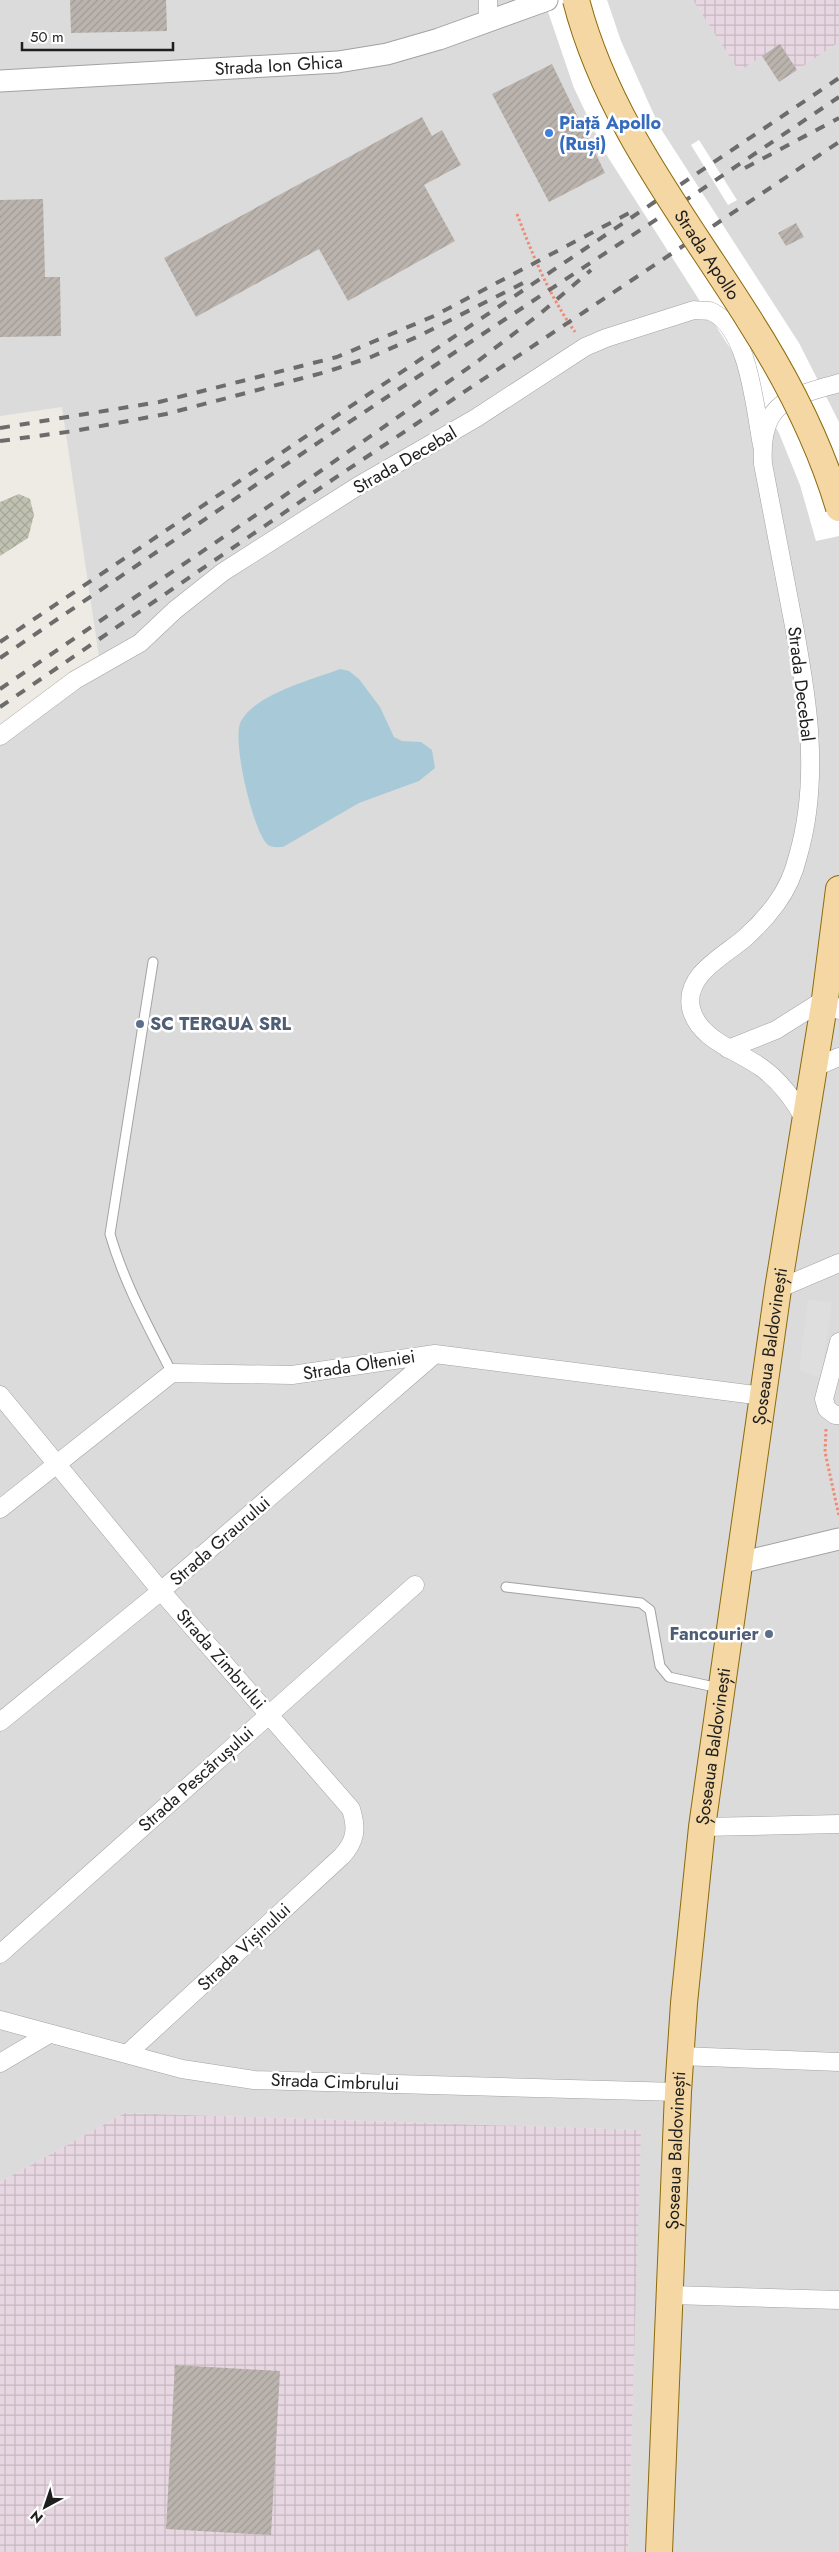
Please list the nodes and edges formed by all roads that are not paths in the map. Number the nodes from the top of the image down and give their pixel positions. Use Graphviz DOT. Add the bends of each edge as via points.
graph roads {
  1 [pos="547,0"];
  2 [pos="576,0"];
  3 [pos="488,10"];
  4 [pos="0,81"];
  5 [pos="839,383"];
  6 [pos="762,445"];
  7 [pos="839,508"];
  8 [pos="0,736"];
  9 [pos="839,889"];
  10 [pos="153,962"];
  11 [pos="832,1005"];
  12 [pos="728,1049"];
  13 [pos="839,1057"];
  14 [pos="813,1068"];
  15 [pos="804,1120"];
  16 [pos="839,1263"];
  17 [pos="778,1289"];
  18 [pos="839,1342"];
  19 [pos="435,1354"];
  20 [pos="172,1373"];
  21 [pos="0,1395"];
  22 [pos="763,1396"];
  23 [pos="833,1412"];
  24 [pos="57,1464"];
  25 [pos="0,1509"];
  26 [pos="839,1539"];
  27 [pos="739,1563"];
  28 [pos="415,1585"];
  29 [pos="506,1587"];
  30 [pos="161,1591"];
  31 [pos="722,1689"];
  32 [pos="269,1714"];
  33 [pos="0,1722"];
  34 [pos="839,1824"];
  35 [pos="702,1827"];
  36 [pos="355,1834"];
  37 [pos="0,1954"];
  38 [pos="0,2020"];
  39 [pos="49,2034"];
  40 [pos="127,2054"];
  41 [pos="680,2056"];
  42 [pos="839,2062"];
  43 [pos="0,2063"];
  44 [pos="678,2092"];
  45 [pos="671,2295"];
  46 [pos="839,2300"];
  47 [pos="659,2552"];
  1 -- 3 [label="street, Strada Ion Ghica"];
  2 -- 7 [label="main road, Strada Apollo, bridge" via="596,59 630,133 778,368 814,439"];
  3 -- 4 [label="street, Strada Ion Ghica" via="439,39 387,54 338,62"];
  5 -- 6 [label="street, Strada Decebal" via="791,398 776,410 768,420"];
  6 -- 8 [label="street, Strada Decebal" via="752,387 736,340 727,324 709,311 694,310 606,338 586,347 476,418 358,486 223,572 175,610 140,644 75,680"];
  6 -- 12 [label="street, Strada Decebal" via="804,680 810,738 808,798 805,831 788,886 760,923 699,977 692,993 691,1008 699,1024"];
  9 -- 11 [label="main road, Șoseaua Baldovinești"];
  10 -- 20 [label="lane" via="110,1234 143,1317"];
  11 -- 12 [label="street"];
  11 -- 14 [label="main road, Șoseaua Baldovinești"];
  12 -- 15 [label="street, Strada Decebal" via="762,1068 777,1081"];
  13 -- 14 [label="street"];
  14 -- 15 [label="main road, Șoseaua Baldovinești"];
  15 -- 17 [label="main road, Șoseaua Baldovinești"];
  16 -- 17 [label="street"];
  17 -- 22 [label="main road, Șoseaua Baldovinești"];
  18 -- 23 [label="street" via="824,1399"];
  19 -- 20 [label="street, Strada Olteniei" via="292,1375"];
  19 -- 22 [label="street, Strada Olteniei"];
  19 -- 30 [label="street, Strada Graurului"];
  20 -- 24 [label="street"];
  21 -- 24 [label="street, Strada Zimbrului"];
  22 -- 27 [label="main road, Șoseaua Baldovinești"];
  24 -- 25 [label="street"];
  24 -- 30 [label="street, Strada Zimbrului"];
  26 -- 27 [label="street"];
  27 -- 31 [label="main road, Șoseaua Baldovinești"];
  28 -- 32 [label="street, Strada Pescărușului"];
  29 -- 31 [label="lane" via="641,1603 650,1610 660,1666 669,1677"];
  30 -- 32 [label="street, Strada Zimbrului"];
  30 -- 33 [label="street, Strada Graurului"];
  31 -- 35 [label="main road, Șoseaua Baldovinești"];
  32 -- 36 [label="street, Strada Zimbrului" via="352,1809"];
  32 -- 37 [label="street, Strada Pescărușului"];
  34 -- 35 [label="street"];
  35 -- 41 [label="main road, Șoseaua Baldovinești"];
  36 -- 40 [label="street, Strada Vișinului" via="342,1856"];
  38 -- 39 [label="street, Strada Cimbrului"];
  39 -- 40 [label="street, Strada Cimbrului"];
  39 -- 43 [label="street"];
  40 -- 44 [label="street, Strada Cimbrului" via="182,2068 254,2080"];
  41 -- 42 [label="street"];
  41 -- 44 [label="main road, Șoseaua Baldovinești"];
  44 -- 45 [label="main road, Șoseaua Baldovinești"];
  45 -- 46 [label="street"];
  45 -- 47 [label="main road, Șoseaua Baldovinești"];
}
